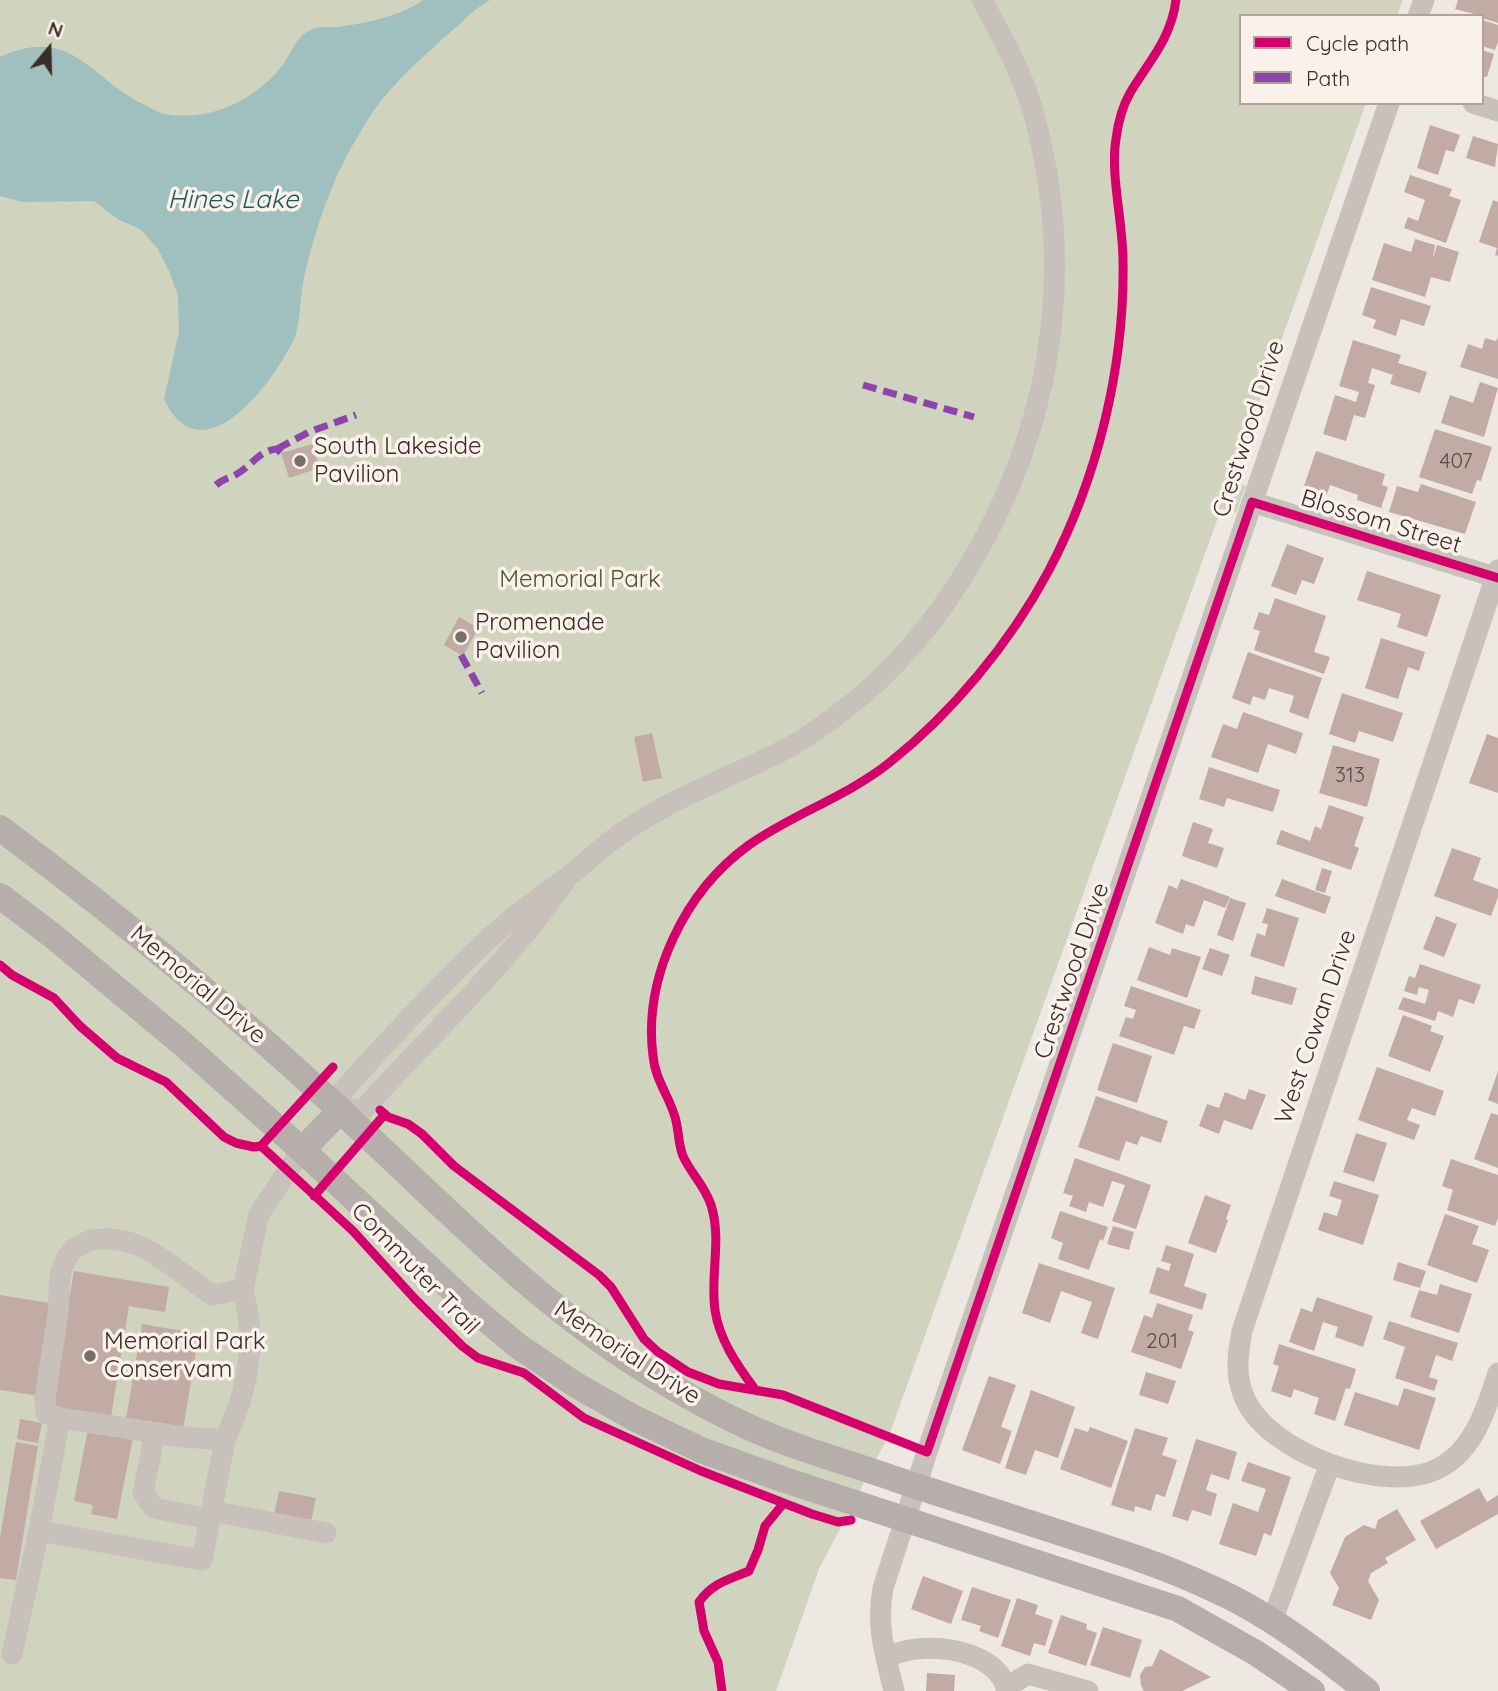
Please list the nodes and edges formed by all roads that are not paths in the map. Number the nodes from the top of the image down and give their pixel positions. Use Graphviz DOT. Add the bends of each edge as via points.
graph roads {
  1 [pos="982,0"];
  2 [pos="1388,105"];
  3 [pos="1479,105"];
  4 [pos="1498,111"];
  5 [pos="1252,502"];
  6 [pos="1497,575"];
  7 [pos="0,828"];
  8 [pos="0,896"];
  9 [pos="341,1110"];
  10 [pos="302,1150"];
  11 [pos="243,1289"];
  12 [pos="1498,1373"];
  13 [pos="60,1418"];
  14 [pos="155,1433"];
  15 [pos="225,1440"];
  16 [pos="1330,1464"];
  17 [pos="917,1486"];
  18 [pos="211,1515"];
  19 [pos="906,1520"];
  20 [pos="39,1531"];
  21 [pos="326,1533"];
  22 [pos="1178,1609"];
  23 [pos="1272,1621"];
  24 [pos="12,1654"];
  25 [pos="886,1657"];
  26 [pos="1007,1689"];
  27 [pos="894,1691"];
  28 [pos="1088,1691"];
  29 [pos="1312,1691"];
  30 [pos="1367,1691"];
  1 -- 9 [label="street" via="1032,108 1049,191 1055,276 1050,347 1032,425 1011,488 975,557 906,652 859,698 788,748 653,814 525,907 341,1093"];
  2 -- 5 [label="street, Crestwood Drive"];
  3 -- 4 [label="street"];
  5 -- 6 [label="street, Blossom Street"];
  5 -- 17 [label="street, Crestwood Drive"];
  6 -- 16 [label="street, West Cowan Drive" via="1242,1331 1237,1364 1243,1395 1258,1420 1290,1446"];
  7 -- 9 [label="main road, Memorial Drive" via="217,999"];
  8 -- 10 [label="main road, Memorial Drive" via="110,983"];
  9 -- 10 [label="main road"];
  9 -- 17 [label="main road, Memorial Drive" via="510,1268 614,1350 719,1413 793,1445"];
  10 -- 11 [label="street" via="259,1214"];
  10 -- 19 [label="main road, Memorial Drive" via="470,1306 576,1385 701,1450"];
  11 -- 13 [label="street" via="212,1295 150,1251 116,1238 80,1245 61,1271 45,1399 46,1413"];
  11 -- 15 [label="street" via="250,1348 240,1403"];
  12 -- 16 [label="street, West Cowan Drive" via="1475,1433 1441,1468 1398,1479"];
  13 -- 14 [label="street"];
  13 -- 20 [label="street"];
  14 -- 15 [label="street"];
  14 -- 18 [label="street" via="143,1493 154,1508"];
  15 -- 18 [label="street"];
  16 -- 23 [label="street"];
  17 -- 19 [label="street, Crestwood Drive"];
  17 -- 23 [label="main road, Memorial Drive" via="1150,1562 1213,1588"];
  18 -- 20 [label="street" via="202,1560"];
  18 -- 21 [label="street"];
  19 -- 22 [label="main road, Memorial Drive"];
  19 -- 25 [label="street, Crestwood Drive" via="879,1611"];
  20 -- 24 [label="street"];
  22 -- 23 [label="main road" via="1204,1607 1250,1630"];
  22 -- 29 [label="main road, Memorial Drive"];
  23 -- 30 [label="main road, Memorial Drive"];
  25 -- 26 [label="street" via="915,1648 959,1652 999,1672"];
  25 -- 27 [label="street, Crestwood Drive"];
  26 -- 28 [label="street" via="1028,1674"];
}
